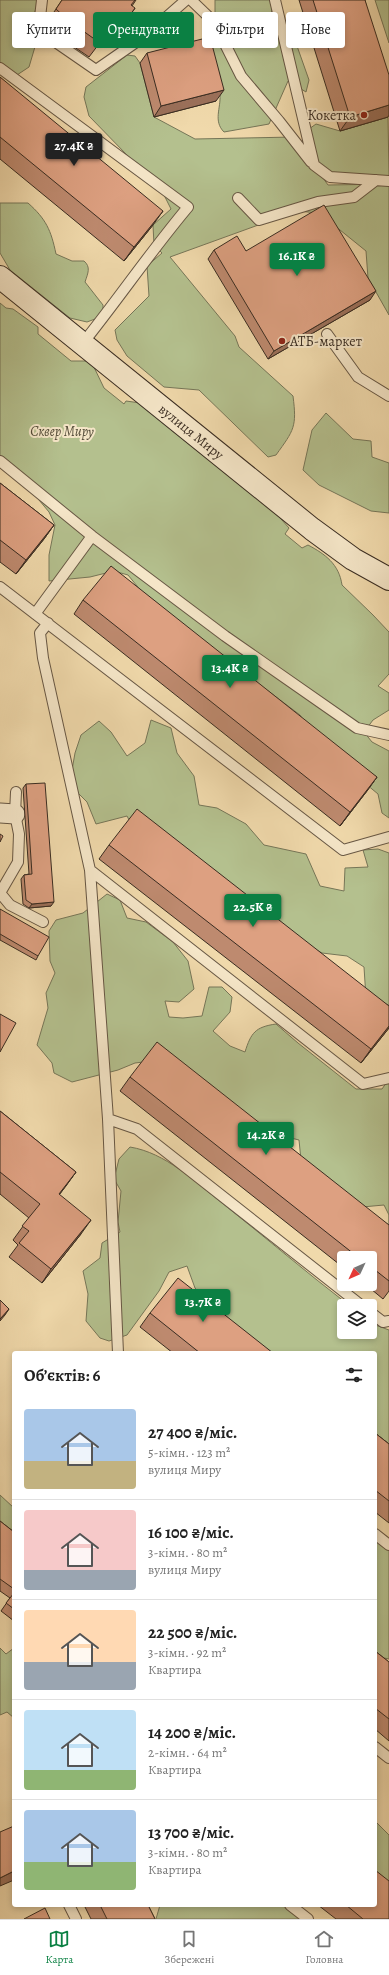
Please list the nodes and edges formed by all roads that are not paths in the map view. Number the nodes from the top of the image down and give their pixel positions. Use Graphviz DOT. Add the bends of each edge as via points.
graph roads {
  1 [pos="42,0"];
  2 [pos="186,0"];
  3 [pos="191,0"];
  4 [pos="276,0"];
  5 [pos="0,68"];
  6 [pos="314,165"];
  7 [pos="376,180"];
  8 [pos="389,181"];
  9 [pos="238,198"];
  10 [pos="0,277"];
  11 [pos="326,334"];
  12 [pos="83,344"];
  13 [pos="389,396"];
  14 [pos="0,462"];
  15 [pos="92,536"];
  16 [pos="389,579"];
  17 [pos="0,587"];
  18 [pos="35,614"];
  19 [pos="48,623"];
  20 [pos="389,735"];
  21 [pos="16,792"];
  22 [pos="8,813"];
  23 [pos="389,837"];
  24 [pos="90,870"];
  25 [pos="43,922"];
  26 [pos="389,1078"];
  27 [pos="108,1119"];
  28 [pos="353,1299"];
  29 [pos="377,1317"];
  30 [pos="389,1321"];
  31 [pos="118,1351"];
  32 [pos="377,1536"];
  33 [pos="389,1545"];
  34 [pos="377,1749"];
  35 [pos="389,1758"];
  36 [pos="70,1907"];
  37 [pos="293,1907"];
  38 [pos="76,1919"];
  39 [pos="308,1919"];
  1 -- 2 [label="lane" via="39,26 54,41 96,70 145,36"];
  3 -- 6 [label="lane" via="214,22 241,76"];
  4 -- 6 [label="lane"];
  5 -- 12 [label="lane" via="188,207 156,245"];
  6 -- 7 [label="lane" via="330,177"];
  7 -- 8 [label="lane"];
  7 -- 9 [label="lane" via="354,197 259,220"];
  10 -- 12 [label="main road, вулиця Миру"];
  11 -- 13 [label="lane" via="358,377"];
  12 -- 16 [label="main road, вулиця Миру" via="312,529 353,559"];
  14 -- 15 [label="lane"];
  15 -- 18 [label="lane"];
  15 -- 20 [label="lane" via="225,636 357,728"];
  17 -- 18 [label="lane"];
  18 -- 19 [label="lane"];
  19 -- 23 [label="lane" via="343,850"];
  19 -- 24 [label="lane" via="40,633 43,658"];
  21 -- 22 [label="lane"];
  22 -- 25 [label="lane" via="19,834 18,862 0,893 10,905"];
  24 -- 26 [label="lane" via="363,1084"];
  24 -- 27 [label="lane"];
  27 -- 28 [label="lane" via="137,1129"];
  27 -- 31 [label="lane"];
  29 -- 30 [label="lane" via="383,1322"];
  32 -- 33 [label="lane"];
  34 -- 35 [label="lane"];
  36 -- 38 [label="lane"];
  37 -- 39 [label="lane"];
}
